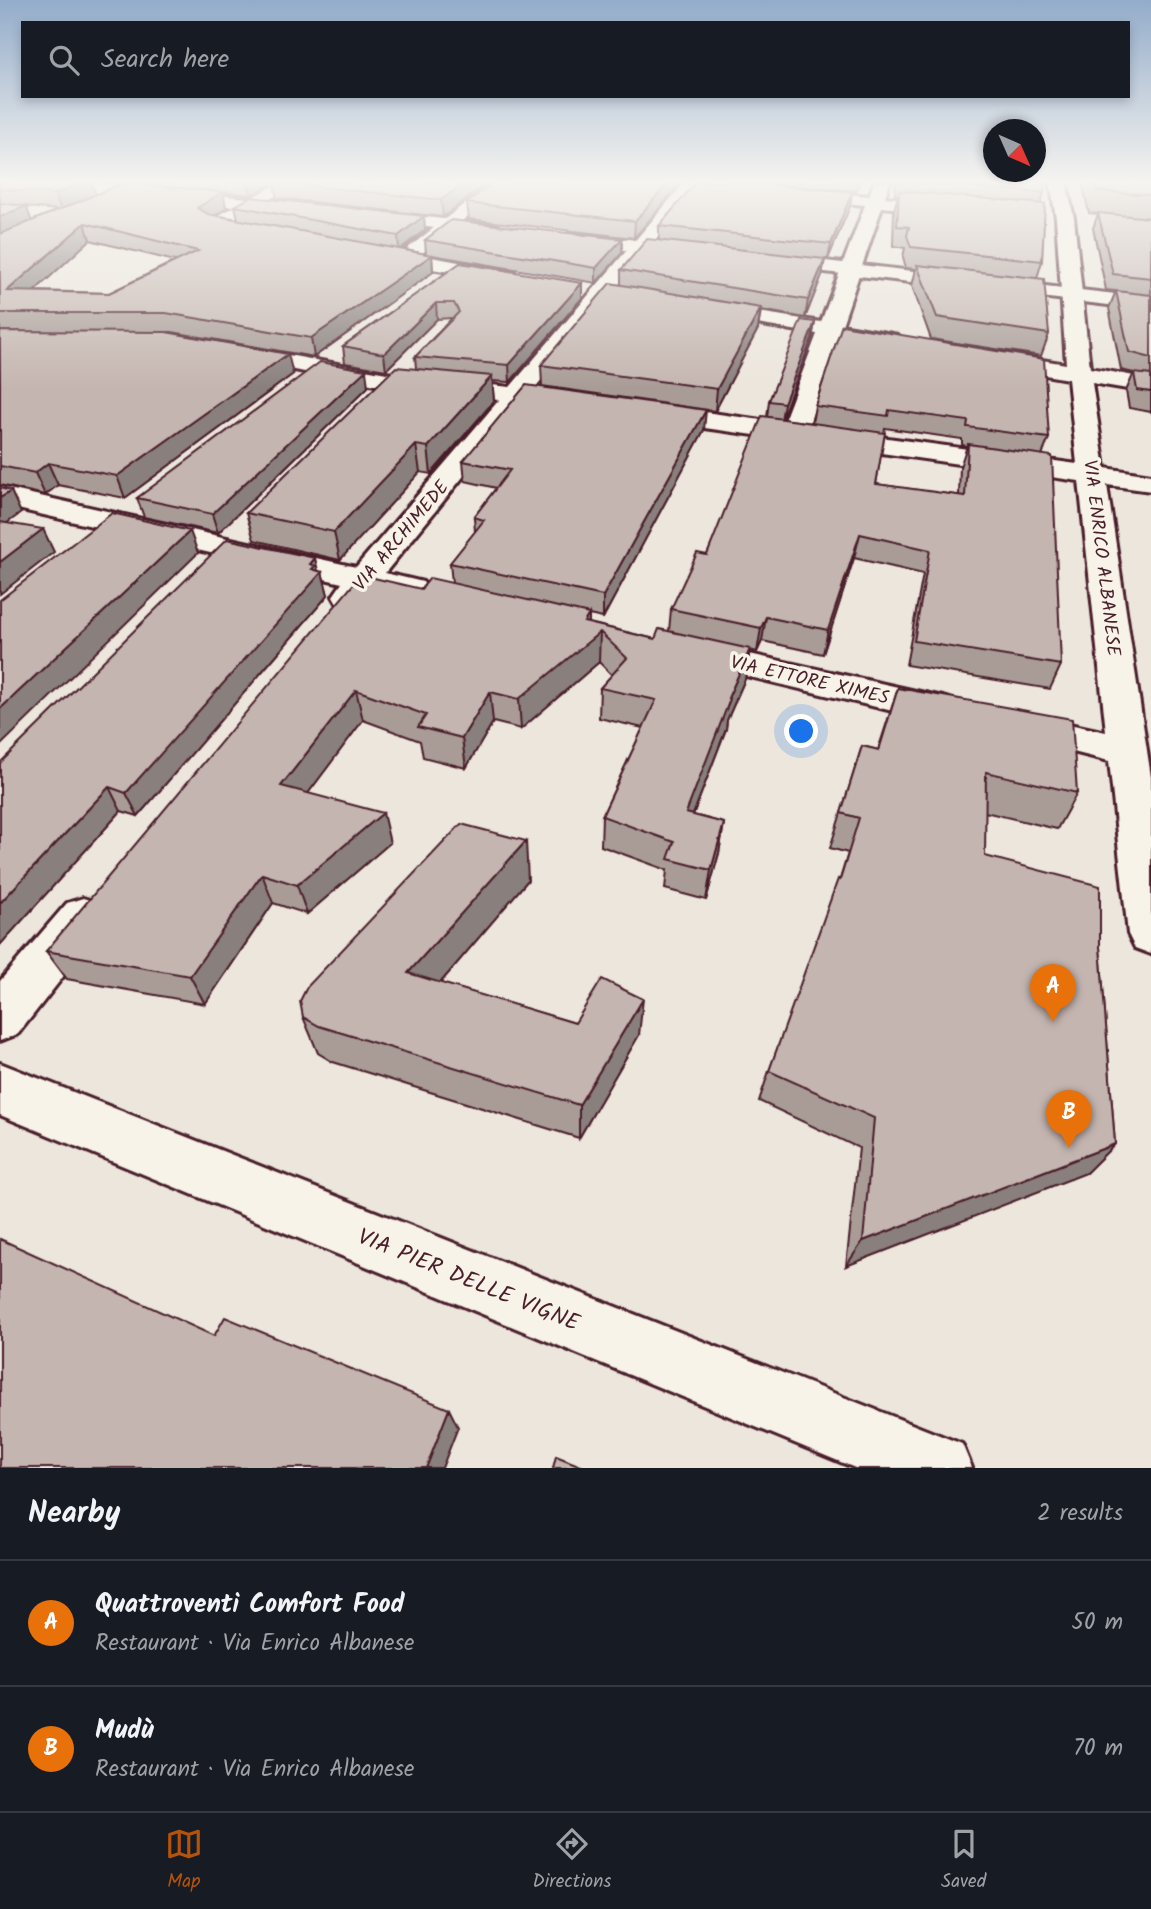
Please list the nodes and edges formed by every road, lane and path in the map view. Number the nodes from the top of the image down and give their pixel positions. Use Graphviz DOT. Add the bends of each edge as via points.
graph roads {
  1 [pos="363,251"];
  2 [pos="415,251"];
  3 [pos="634,251"];
  4 [pos="679,251"];
  5 [pos="859,251"];
  6 [pos="1063,251"];
  7 [pos="719,255"];
  8 [pos="404,259"];
  9 [pos="759,260"];
  10 [pos="457,268"];
  11 [pos="852,270"];
  12 [pos="522,279"];
  13 [pos="434,284"];
  14 [pos="1070,295"];
  15 [pos="1151,304"];
  16 [pos="695,308"];
  17 [pos="830,331"];
  18 [pos="908,344"];
  19 [pos="346,347"];
  20 [pos="215,349"];
  21 [pos="419,353"];
  22 [pos="974,355"];
  23 [pos="316,368"];
  24 [pos="1079,374"];
  25 [pos="392,381"];
  26 [pos="1151,386"];
  27 [pos="286,391"];
  28 [pos="516,393"];
  29 [pos="599,405"];
  30 [pos="627,409"];
  31 [pos="362,410"];
  32 [pos="793,432"];
  33 [pos="1092,474"];
  34 [pos="1151,483"];
  35 [pos="0,496"];
  36 [pos="144,498"];
  37 [pos="102,530"];
  38 [pos="364,578"];
  39 [pos="446,597"];
  40 [pos="328,621"];
  41 [pos="664,646"];
  42 [pos="1128,751"];
  43 [pos="106,889"];
  44 [pos="1151,933"];
  45 [pos="0,1018"];
  46 [pos="0,1089"];
  47 [pos="938,1468"];
  1 -- 8 [label="street"];
  2 -- 8 [label="street"];
  3 -- 28 [label="street, VIA ARCHIMEDE"];
  4 -- 7 [label="street"];
  5 -- 11 [label="street"];
  6 -- 14 [label="street, VIA ENRICO ALBANESE"];
  8 -- 10 [label="street"];
  9 -- 11 [label="street"];
  10 -- 12 [label="street"];
  10 -- 13 [label="street"];
  11 -- 14 [label="street"];
  11 -- 17 [label="street"];
  14 -- 15 [label="street"];
  14 -- 24 [label="street, VIA ENRICO ALBANESE"];
  16 -- 17 [label="street"];
  17 -- 18 [label="street"];
  17 -- 32 [label="street"];
  19 -- 23 [label="street"];
  20 -- 23 [label="street"];
  21 -- 25 [label="street"];
  22 -- 24 [label="street"];
  23 -- 25 [label="street"];
  23 -- 27 [label="street"];
  24 -- 26 [label="street"];
  24 -- 33 [label="street, VIA ENRICO ALBANESE"];
  25 -- 28 [label="street"];
  25 -- 31 [label="street"];
  28 -- 29 [label="street"];
  28 -- 38 [label="street, VIA ARCHIMEDE"];
  30 -- 32 [label="street"];
  32 -- 33 [label="street"];
  33 -- 34 [label="street"];
  33 -- 42 [label="street, VIA ENRICO ALBANESE"];
  35 -- 37 [label="street"];
  36 -- 37 [label="street"];
  37 -- 38 [label="street" via="226,547"];
  38 -- 39 [label="street"];
  38 -- 40 [label="street, VIA ARCHIMEDE"];
  41 -- 42 [label="street, VIA ETTORE XIMES"];
  42 -- 44 [label="street, VIA ENRICO ALBANESE"];
  43 -- 45 [label="street"];
  46 -- 47 [label="street, VIA PIER DELLE VIGNE"];
}
